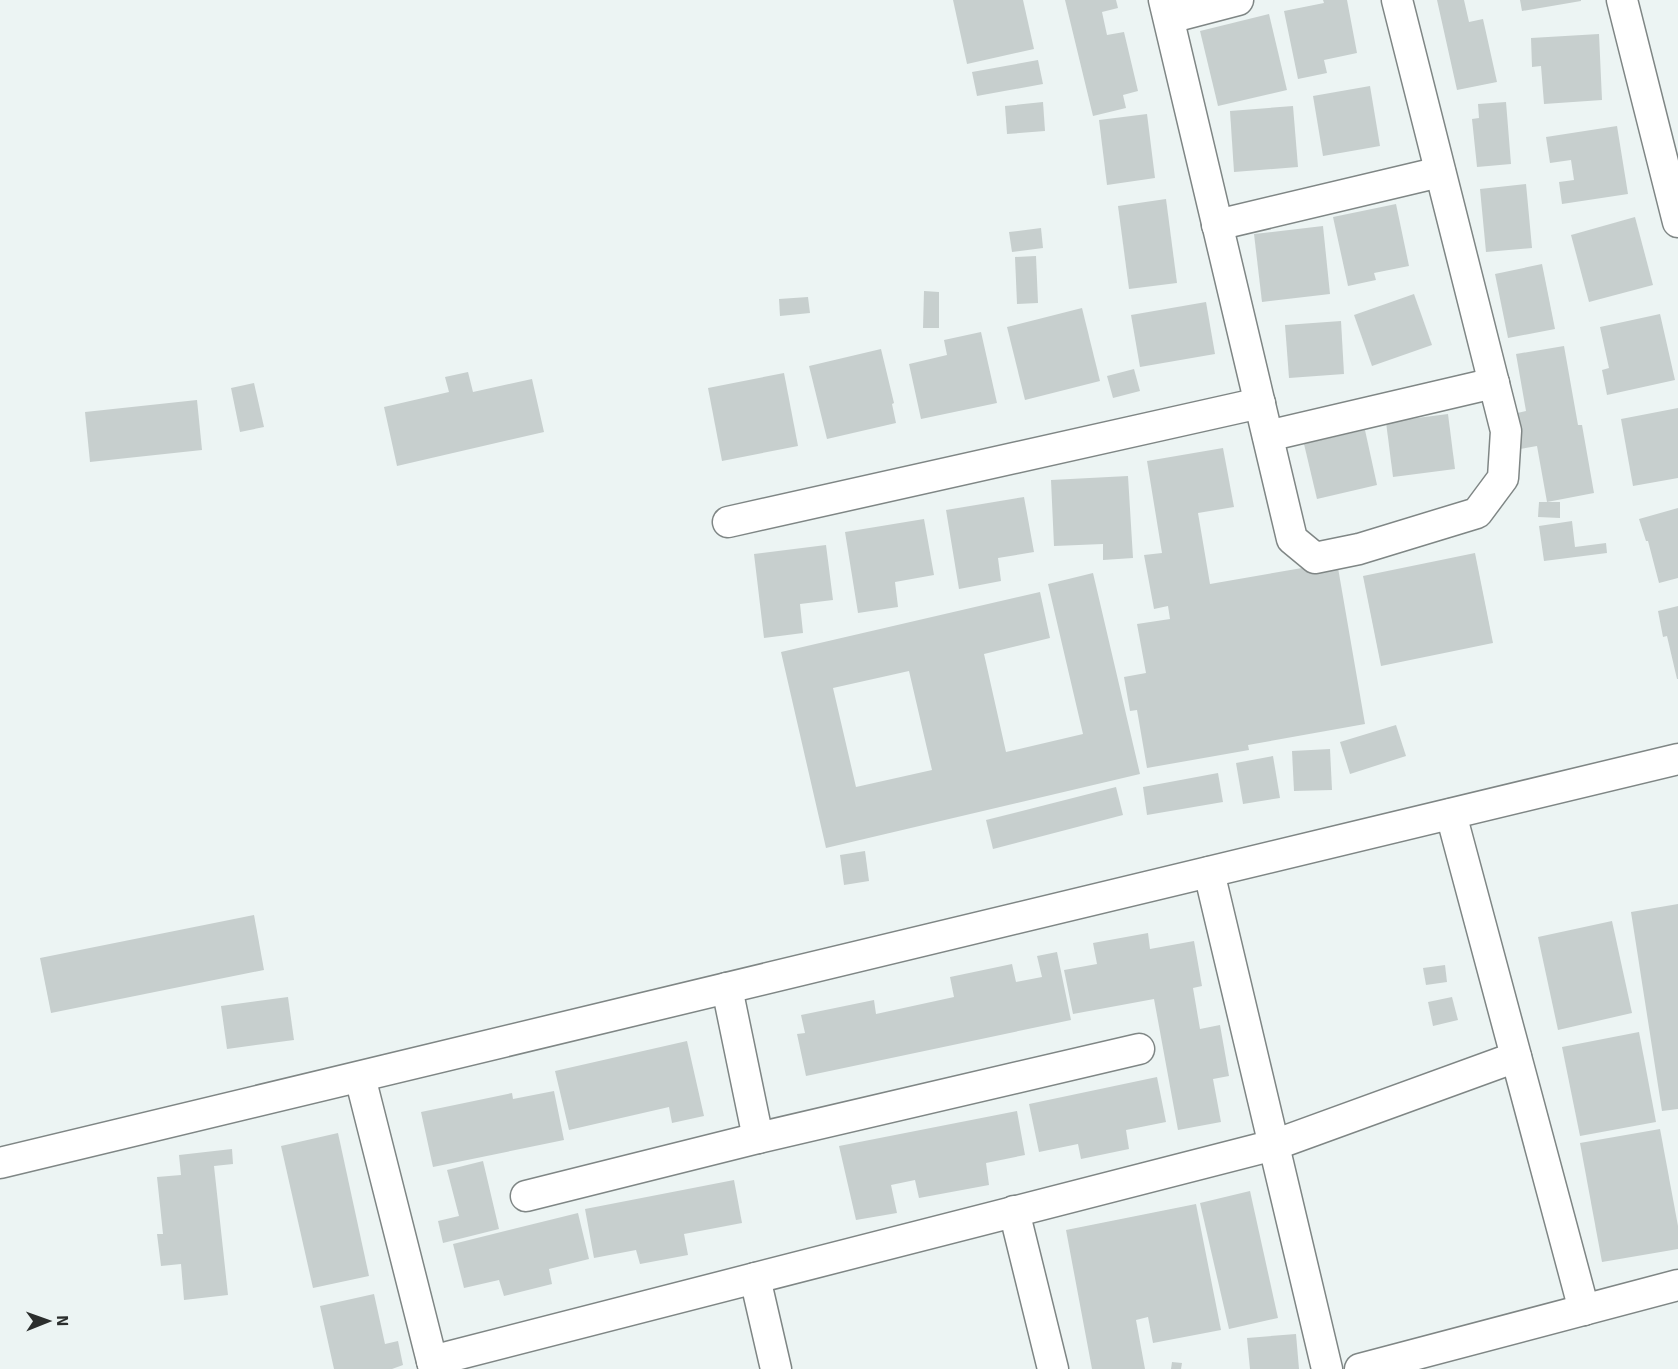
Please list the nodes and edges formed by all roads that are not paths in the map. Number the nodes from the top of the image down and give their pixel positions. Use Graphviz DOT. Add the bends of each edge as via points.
graph roads {
  1 [pos="1239,0"];
  2 [pos="1397,0"];
  3 [pos="1622,0"];
  4 [pos="1167,9"];
  5 [pos="1440,172"];
  6 [pos="1678,222"];
  7 [pos="1218,225"];
  8 [pos="1494,382"];
  9 [pos="1260,404"];
  10 [pos="1268,436"];
  11 [pos="728,522"];
  12 [pos="1678,759"];
  13 [pos="1451,814"];
  14 [pos="1209,872"];
  15 [pos="727,988"];
  16 [pos="1139,1049"];
  17 [pos="1516,1057"];
  18 [pos="360,1077"];
  19 [pos="758,1138"];
  20 [pos="1274,1145"];
  21 [pos="0,1163"];
  22 [pos="526,1196"];
  23 [pos="1014,1211"];
  24 [pos="755,1278"];
  25 [pos="1678,1285"];
  26 [pos="1584,1310"];
  27 [pos="433,1365"];
  28 [pos="776,1369"];
  29 [pos="1053,1369"];
  30 [pos="1327,1369"];
  31 [pos="1360,1369"];
  1 -- 4 [label="street"];
  2 -- 5 [label="street"];
  3 -- 6 [label="street"];
  4 -- 7 [label="street"];
  5 -- 7 [label="street"];
  5 -- 8 [label="street"];
  7 -- 9 [label="street"];
  8 -- 10 [label="street"];
  8 -- 10 [label="street" via="1506,431 1503,478 1477,513 1359,549 1315,558 1292,539"];
  9 -- 10 [label="street"];
  9 -- 11 [label="street"];
  12 -- 13 [label="street"];
  13 -- 14 [label="street"];
  13 -- 17 [label="street"];
  14 -- 15 [label="street"];
  14 -- 20 [label="street"];
  15 -- 18 [label="street"];
  15 -- 19 [label="street"];
  16 -- 19 [label="street"];
  17 -- 20 [label="street"];
  17 -- 26 [label="street"];
  18 -- 21 [label="street"];
  18 -- 27 [label="street"];
  19 -- 22 [label="street"];
  20 -- 23 [label="street"];
  20 -- 30 [label="street"];
  23 -- 24 [label="street"];
  23 -- 29 [label="street"];
  24 -- 27 [label="street"];
  24 -- 28 [label="street"];
  25 -- 26 [label="street"];
  26 -- 31 [label="street"];
}
